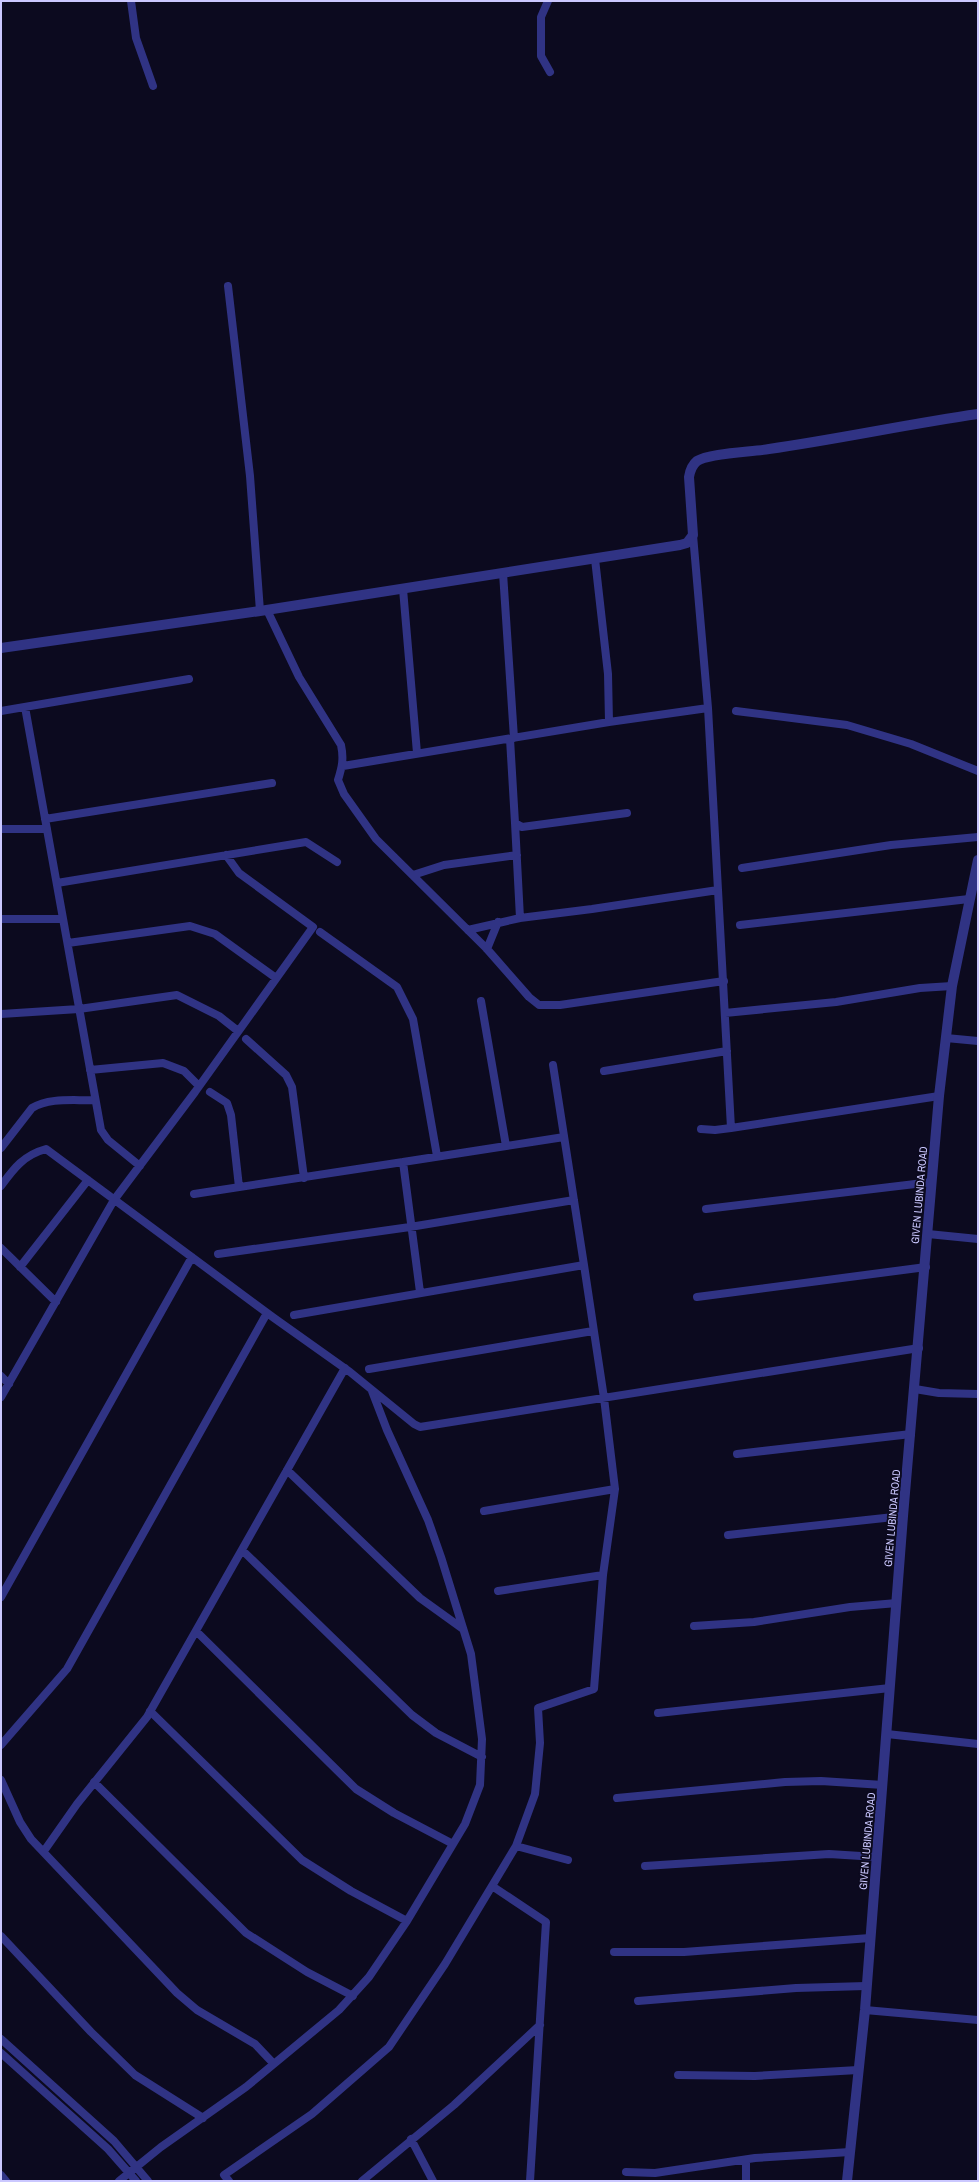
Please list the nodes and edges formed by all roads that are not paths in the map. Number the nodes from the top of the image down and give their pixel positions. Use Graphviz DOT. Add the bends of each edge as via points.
graph roads {
  1 [pos="131,1"];
  2 [pos="548,1"];
  3 [pos="550,72"];
  4 [pos="153,86"];
  5 [pos="228,286"];
  6 [pos="978,414"];
  7 [pos="692,542"];
  8 [pos="595,559"];
  9 [pos="503,573"];
  10 [pos="403,589"];
  11 [pos="263,611"];
  12 [pos="1,648"];
  13 [pos="189,679"];
  14 [pos="25,707"];
  15 [pos="708,708"];
  16 [pos="1,711"];
  17 [pos="736,711"];
  18 [pos="609,722"];
  19 [pos="512,739"];
  20 [pos="417,753"];
  21 [pos="344,756"];
  22 [pos="354,764"];
  23 [pos="343,766"];
  24 [pos="978,771"];
  25 [pos="272,783"];
  26 [pos="627,813"];
  27 [pos="45,819"];
  28 [pos="515,823"];
  29 [pos="1,829"];
  30 [pos="47,829"];
  31 [pos="978,837"];
  32 [pos="226,855"];
  33 [pos="517,855"];
  34 [pos="978,860"];
  35 [pos="337,862"];
  36 [pos="742,868"];
  37 [pos="412,875"];
  38 [pos="57,883"];
  39 [pos="718,890"];
  40 [pos="969,898"];
  41 [pos="520,918"];
  42 [pos="1,919"];
  43 [pos="63,919"];
  44 [pos="498,922"];
  45 [pos="740,925"];
  46 [pos="468,930"];
  47 [pos="320,932"];
  48 [pos="68,943"];
  49 [pos="487,949"];
  50 [pos="276,978"];
  51 [pos="724,981"];
  52 [pos="952,986"];
  53 [pos="481,1001"];
  54 [pos="79,1009"];
  55 [pos="725,1013"];
  56 [pos="1,1014"];
  57 [pos="238,1031"];
  58 [pos="946,1038"];
  59 [pos="246,1039"];
  60 [pos="978,1041"];
  61 [pos="727,1051"];
  62 [pos="553,1065"];
  63 [pos="90,1070"];
  64 [pos="604,1071"];
  65 [pos="199,1086"];
  66 [pos="210,1092"];
  67 [pos="939,1096"];
  68 [pos="96,1100"];
  69 [pos="731,1128"];
  70 [pos="701,1129"];
  71 [pos="564,1137"];
  72 [pos="506,1146"];
  73 [pos="1,1148"];
  74 [pos="437,1156"];
  75 [pos="403,1162"];
  76 [pos="140,1166"];
  77 [pos="304,1178"];
  78 [pos="88,1180"];
  79 [pos="932,1182"];
  80 [pos="1,1186"];
  81 [pos="239,1187"];
  82 [pos="194,1194"];
  83 [pos="114,1200"];
  84 [pos="574,1200"];
  85 [pos="706,1209"];
  86 [pos="410,1227"];
  87 [pos="928,1234"];
  88 [pos="978,1238"];
  89 [pos="1,1248"];
  90 [pos="218,1254"];
  91 [pos="192,1257"];
  92 [pos="584,1265"];
  93 [pos="926,1266"];
  94 [pos="20,1267"];
  95 [pos="420,1292"];
  96 [pos="697,1297"];
  97 [pos="56,1302"];
  98 [pos="267,1313"];
  99 [pos="294,1315"];
  100 [pos="593,1331"];
  101 [pos="919,1348"];
  102 [pos="345,1368"];
  103 [pos="369,1368"];
  104 [pos="1,1376"];
  105 [pos="9,1384"];
  106 [pos="915,1388"];
  107 [pos="372,1390"];
  108 [pos="978,1394"];
  109 [pos="1,1397"];
  110 [pos="604,1398"];
  111 [pos="911,1434"];
  112 [pos="737,1454"];
  113 [pos="287,1470"];
  114 [pos="614,1489"];
  115 [pos="484,1511"];
  116 [pos="904,1516"];
  117 [pos="728,1535"];
  118 [pos="242,1550"];
  119 [pos="603,1575"];
  120 [pos="498,1591"];
  121 [pos="1,1597"];
  122 [pos="897,1603"];
  123 [pos="694,1626"];
  124 [pos="463,1629"];
  125 [pos="196,1631"];
  126 [pos="890,1688"];
  127 [pos="150,1711"];
  128 [pos="658,1713"];
  129 [pos="887,1734"];
  130 [pos="978,1744"];
  131 [pos="1,1745"];
  132 [pos="482,1757"];
  133 [pos="1,1780"];
  134 [pos="94,1782"];
  135 [pos="883,1785"];
  136 [pos="617,1798"];
  137 [pos="453,1844"];
  138 [pos="516,1846"];
  139 [pos="44,1851"];
  140 [pos="877,1857"];
  141 [pos="568,1860"];
  142 [pos="645,1866"];
  143 [pos="492,1886"];
  144 [pos="407,1921"];
  145 [pos="1,1936"];
  146 [pos="870,1938"];
  147 [pos="614,1952"];
  148 [pos="866,1986"];
  149 [pos="352,1996"];
  150 [pos="638,2001"];
  151 [pos="865,2010"];
  152 [pos="978,2020"];
  153 [pos="540,2025"];
  154 [pos="1,2039"];
  155 [pos="1,2053"];
  156 [pos="273,2063"];
  157 [pos="858,2070"];
  158 [pos="678,2075"];
  159 [pos="203,2118"];
  160 [pos="411,2139"];
  161 [pos="850,2152"];
  162 [pos="746,2160"];
  163 [pos="137,2166"];
  164 [pos="130,2172"];
  165 [pos="626,2172"];
  166 [pos="1,2175"];
  167 [pos="6,2181"];
  168 [pos="119,2181"];
  169 [pos="136,2181"];
  170 [pos="148,2181"];
  171 [pos="229,2181"];
  172 [pos="362,2181"];
  173 [pos="433,2181"];
  174 [pos="530,2181"];
  175 [pos="746,2181"];
  176 [pos="847,2181"];
  1 -- 4 [label="street" via="136,38"];
  2 -- 3 [label="street" via="541,17 542,56"];
  5 -- 11 [label="street"];
  6 -- 7 [label="street" via="707,457 697,461 691,467 689,477"];
  7 -- 8 [label="street"];
  7 -- 15 [label="street"];
  8 -- 9 [label="street"];
  8 -- 18 [label="street" via="608,674"];
  9 -- 10 [label="street"];
  9 -- 19 [label="street"];
  10 -- 11 [label="street"];
  10 -- 20 [label="street"];
  11 -- 12 [label="street"];
  11 -- 21 [label="street" via="299,677 330,725"];
  13 -- 14 [label="street"];
  14 -- 16 [label="street"];
  14 -- 27 [label="street"];
  15 -- 18 [label="street"];
  15 -- 39 [label="street"];
  17 -- 24 [label="street" via="846,725 911,744"];
  18 -- 19 [label="street"];
  19 -- 20 [label="street"];
  19 -- 28 [label="street"];
  20 -- 22 [label="street"];
  21 -- 22 [label="street"];
  21 -- 23 [label="street"];
  22 -- 23 [label="street"];
  23 -- 37 [label="street" via="338,780 344,794 376,839"];
  25 -- 27 [label="street"];
  26 -- 28 [label="street" via="522,827"];
  27 -- 30 [label="street"];
  28 -- 33 [label="street"];
  29 -- 30 [label="street"];
  30 -- 38 [label="street"];
  31 -- 36 [label="street" via="892,846"];
  32 -- 35 [label="street" via="306,842"];
  32 -- 38 [label="street"];
  32 -- 50 [label="street" via="240,873 313,927"];
  33 -- 37 [label="street" via="444,865"];
  33 -- 41 [label="street"];
  34 -- 40 [label="street, GIVEN LUBINDA ROAD"];
  37 -- 46 [label="street"];
  38 -- 43 [label="street"];
  39 -- 41 [label="street" via="592,910"];
  39 -- 51 [label="street"];
  40 -- 45 [label="street"];
  40 -- 52 [label="street, GIVEN LUBINDA ROAD"];
  41 -- 44 [label="street"];
  42 -- 43 [label="street"];
  43 -- 48 [label="street"];
  44 -- 46 [label="street"];
  44 -- 49 [label="street"];
  46 -- 49 [label="street"];
  47 -- 74 [label="street" via="397,987 408,1005 413,1019"];
  48 -- 50 [label="street" via="190,926 215,934"];
  48 -- 54 [label="street"];
  49 -- 51 [label="street" via="539,1005 560,1005"];
  50 -- 57 [label="street"];
  51 -- 55 [label="street"];
  52 -- 55 [label="street" via="920,988 836,1002"];
  52 -- 58 [label="street, GIVEN LUBINDA ROAD"];
  53 -- 72 [label="street"];
  54 -- 56 [label="street"];
  54 -- 57 [label="street" via="177,994 219,1016"];
  54 -- 63 [label="street"];
  55 -- 61 [label="street"];
  57 -- 65 [label="street"];
  58 -- 60 [label="street"];
  58 -- 67 [label="street, GIVEN LUBINDA ROAD"];
  59 -- 77 [label="street" via="289,1080 294,1094"];
  61 -- 64 [label="street"];
  61 -- 69 [label="street"];
  62 -- 71 [label="street"];
  63 -- 65 [label="street" via="163,1063 184,1071"];
  63 -- 68 [label="street"];
  65 -- 76 [label="street"];
  66 -- 81 [label="street" via="227,1103 231,1115"];
  67 -- 69 [label="street"];
  67 -- 79 [label="street, GIVEN LUBINDA ROAD"];
  68 -- 73 [label="street" via="38,1104 32,1108"];
  68 -- 76 [label="street" via="101,1130 108,1140"];
  69 -- 70 [label="street"];
  71 -- 72 [label="street"];
  71 -- 84 [label="street"];
  72 -- 74 [label="street"];
  74 -- 75 [label="street"];
  75 -- 77 [label="street"];
  75 -- 86 [label="street"];
  76 -- 83 [label="street"];
  77 -- 81 [label="street"];
  78 -- 80 [label="street" via="46,1149 33,1152 18,1163"];
  78 -- 83 [label="street"];
  78 -- 94 [label="street"];
  79 -- 85 [label="street"];
  79 -- 87 [label="street, GIVEN LUBINDA ROAD"];
  81 -- 82 [label="street"];
  83 -- 91 [label="street"];
  83 -- 97 [label="street"];
  84 -- 86 [label="street"];
  84 -- 92 [label="street"];
  86 -- 90 [label="street"];
  86 -- 95 [label="street"];
  87 -- 88 [label="street"];
  87 -- 93 [label="street, GIVEN LUBINDA ROAD"];
  89 -- 94 [label="street"];
  91 -- 98 [label="street"];
  91 -- 121 [label="street"];
  92 -- 95 [label="street"];
  92 -- 100 [label="street"];
  93 -- 96 [label="street"];
  93 -- 101 [label="street, GIVEN LUBINDA ROAD"];
  94 -- 97 [label="street"];
  95 -- 99 [label="street"];
  97 -- 105 [label="street"];
  98 -- 102 [label="street"];
  98 -- 131 [label="street" via="67,1669"];
  100 -- 103 [label="street"];
  100 -- 110 [label="street"];
  101 -- 106 [label="street, GIVEN LUBINDA ROAD"];
  101 -- 110 [label="street"];
  102 -- 107 [label="street"];
  102 -- 113 [label="street"];
  104 -- 105 [label="street"];
  105 -- 109 [label="street"];
  106 -- 108 [label="street" via="929,1392"];
  106 -- 111 [label="street, GIVEN LUBINDA ROAD"];
  107 -- 110 [label="street" via="420,1427"];
  107 -- 124 [label="street" via="387,1430 428,1520"];
  110 -- 114 [label="street"];
  111 -- 112 [label="street"];
  111 -- 116 [label="street, GIVEN LUBINDA ROAD"];
  113 -- 118 [label="street"];
  113 -- 124 [label="street" via="420,1598"];
  114 -- 115 [label="street"];
  114 -- 119 [label="street"];
  116 -- 117 [label="street"];
  116 -- 122 [label="street, GIVEN LUBINDA ROAD"];
  118 -- 125 [label="street"];
  118 -- 132 [label="street" via="412,1714 436,1733"];
  119 -- 120 [label="street"];
  119 -- 138 [label="street" via="594,1689 538,1708 540,1742 535,1794"];
  122 -- 123 [label="street" via="850,1607 754,1622"];
  122 -- 126 [label="street, GIVEN LUBINDA ROAD"];
  124 -- 132 [label="street" via="471,1654"];
  125 -- 127 [label="street"];
  125 -- 137 [label="street" via="356,1789 394,1813"];
  126 -- 128 [label="street"];
  126 -- 129 [label="street, GIVEN LUBINDA ROAD"];
  127 -- 134 [label="street"];
  127 -- 144 [label="street" via="302,1860 351,1891"];
  129 -- 130 [label="street"];
  129 -- 135 [label="street, GIVEN LUBINDA ROAD"];
  132 -- 137 [label="street" via="480,1785 465,1824"];
  133 -- 139 [label="street" via="20,1822 31,1839"];
  134 -- 139 [label="street"];
  134 -- 149 [label="street" via="246,1932 307,1972"];
  135 -- 136 [label="street" via="821,1781 785,1782"];
  135 -- 140 [label="street, GIVEN LUBINDA ROAD"];
  137 -- 144 [label="street"];
  138 -- 141 [label="street"];
  138 -- 143 [label="street"];
  139 -- 156 [label="street" via="177,1994 197,2010 255,2044"];
  140 -- 142 [label="street" via="828,1854"];
  140 -- 146 [label="street, GIVEN LUBINDA ROAD"];
  143 -- 153 [label="street" via="546,1922"];
  143 -- 171 [label="street" via="445,1964 389,2047 312,2114 224,2175"];
  144 -- 149 [label="street" via="369,1977"];
  145 -- 159 [label="street" via="135,2075"];
  146 -- 147 [label="street" via="684,1952"];
  146 -- 148 [label="street, GIVEN LUBINDA ROAD"];
  148 -- 150 [label="street" via="796,1988"];
  148 -- 151 [label="street, GIVEN LUBINDA ROAD"];
  149 -- 156 [label="street" via="339,2010"];
  151 -- 152 [label="street"];
  151 -- 157 [label="street, GIVEN LUBINDA ROAD"];
  153 -- 160 [label="street" via="454,2105"];
  153 -- 174 [label="street"];
  154 -- 163 [label="street" via="114,2141"];
  155 -- 164 [label="street"];
  156 -- 159 [label="street" via="246,2087"];
  157 -- 158 [label="street" via="755,2076"];
  157 -- 161 [label="street, GIVEN LUBINDA ROAD"];
  159 -- 163 [label="street"];
  160 -- 172 [label="street"];
  160 -- 173 [label="street"];
  161 -- 162 [label="street"];
  161 -- 176 [label="street, GIVEN LUBINDA ROAD"];
  162 -- 165 [label="street" via="655,2173"];
  162 -- 175 [label="street"];
  163 -- 164 [label="street"];
  163 -- 170 [label="street"];
  164 -- 168 [label="street"];
  164 -- 169 [label="street"];
  166 -- 167 [label="street"];
}
